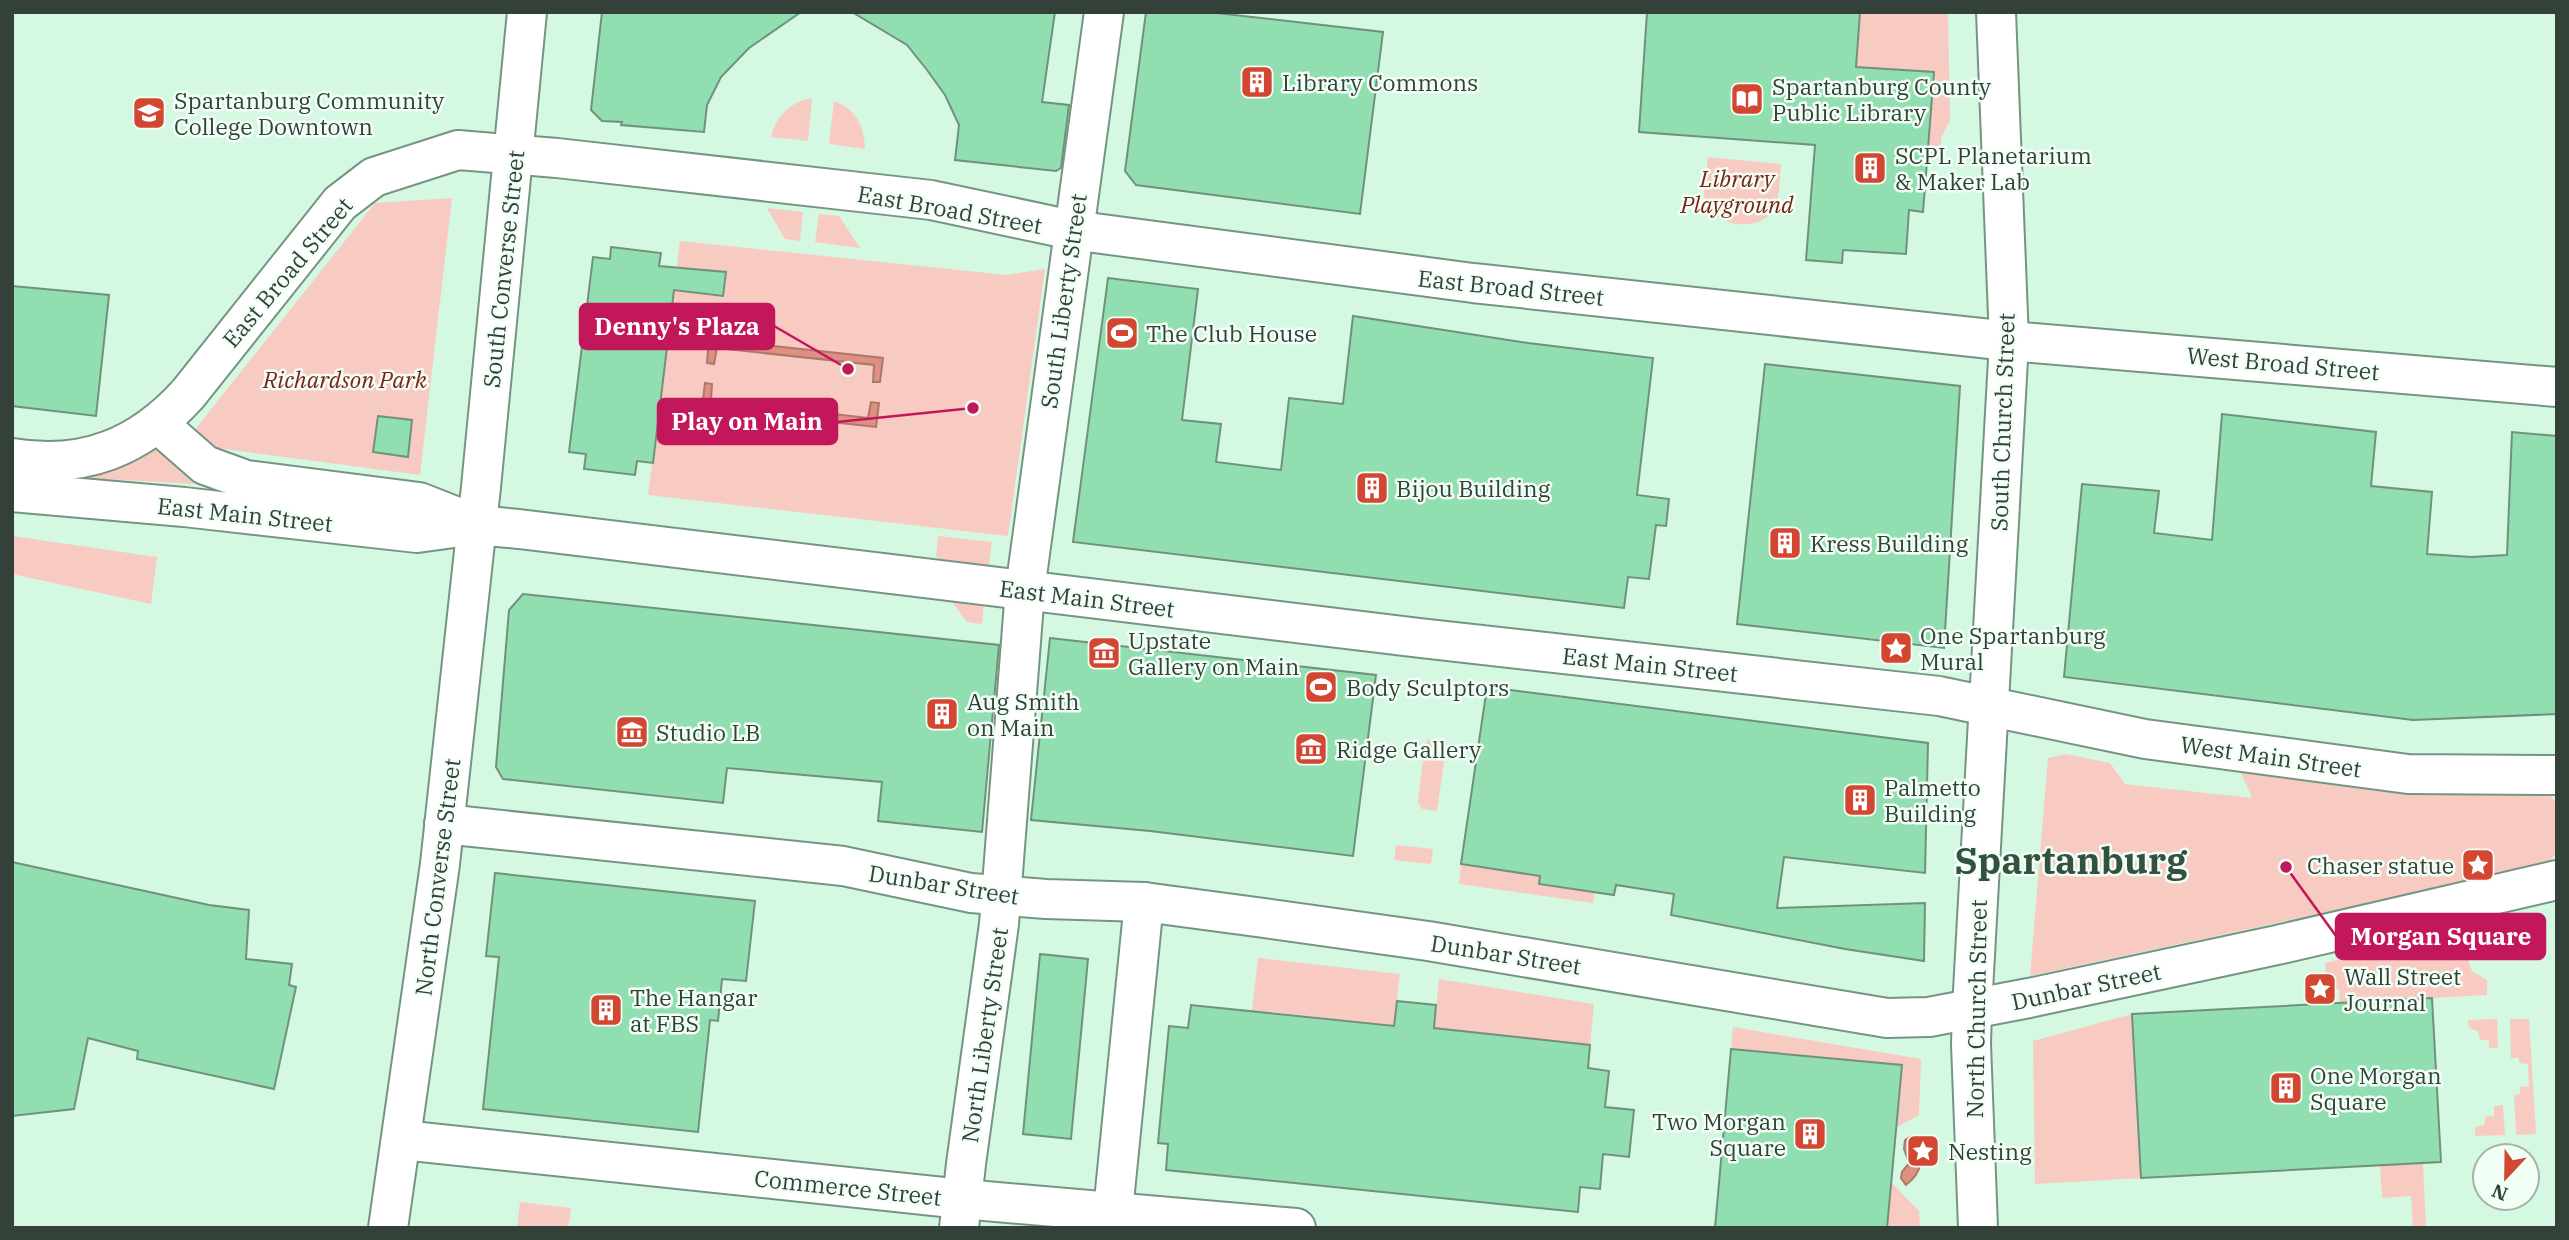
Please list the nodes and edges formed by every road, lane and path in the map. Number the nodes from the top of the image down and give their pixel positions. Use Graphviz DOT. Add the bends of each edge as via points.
graph roads {
  1 [pos="527,12"];
  2 [pos="1104,12"];
  3 [pos="1996,12"];
  4 [pos="513,155"];
  5 [pos="1072,230"];
  6 [pos="2009,341"];
  7 [pos="2557,387"];
  8 [pos="157,424"];
  9 [pos="12,458"];
  10 [pos="12,492"];
  11 [pos="477,525"];
  12 [pos="1025,590"];
  13 [pos="1988,706"];
  14 [pos="2557,775"];
  15 [pos="444,824"];
  16 [pos="2557,880"];
  17 [pos="1001,896"];
  18 [pos="1144,902"];
  19 [pos="1972,1009"];
  20 [pos="401,1140"];
  21 [pos="1113,1210"];
  22 [pos="961,1214"];
  23 [pos="388,1228"];
  24 [pos="1296,1228"];
  25 [pos="1978,1228"];
  1 -- 4 [label="street, South Converse Street"];
  2 -- 5 [label="street, South Liberty Street"];
  3 -- 6 [label="street, South Church Street"];
  4 -- 5 [label="street, East Broad Street" via="932,200"];
  4 -- 8 [label="street, East Broad Street" via="458,150 374,177 327,217 188,394"];
  4 -- 11 [label="street, South Converse Street"];
  5 -- 6 [label="street, East Broad Street" via="1473,283"];
  5 -- 12 [label="street, South Liberty Street"];
  6 -- 7 [label="street, West Broad Street"];
  6 -- 13 [label="street, South Church Street"];
  8 -- 9 [label="street, East Broad Street" via="110,451 78,459 37,462"];
  8 -- 11 [label="street, East Main Street" via="205,465 246,480 419,502"];
  10 -- 11 [label="street, East Main Street" via="417,533"];
  11 -- 12 [label="street, East Main Street"];
  11 -- 15 [label="street, North Converse Street"];
  12 -- 13 [label="street, East Main Street" via="1940,696"];
  12 -- 17 [label="street, North Liberty Street"];
  13 -- 14 [label="street, West Main Street" via="2145,739 2325,764 2408,774"];
  13 -- 19 [label="street, North Church Street"];
  15 -- 17 [label="street, Dunbar Street" via="843,866"];
  15 -- 20 [label="street, North Converse Street"];
  16 -- 19 [label="street, Dunbar Street"];
  17 -- 18 [label="street, Dunbar Street"];
  17 -- 22 [label="street, North Liberty Street"];
  18 -- 19 [label="street, Dunbar Street" via="1428,941 1887,1018"];
  18 -- 21 [label="street"];
  19 -- 25 [label="street, North Church Street"];
  20 -- 22 [label="street, Commerce Street"];
  20 -- 23 [label="street, North Converse Street"];
  21 -- 22 [label="street, Commerce Street"];
  21 -- 24 [label="street, Commerce Street"];
}
